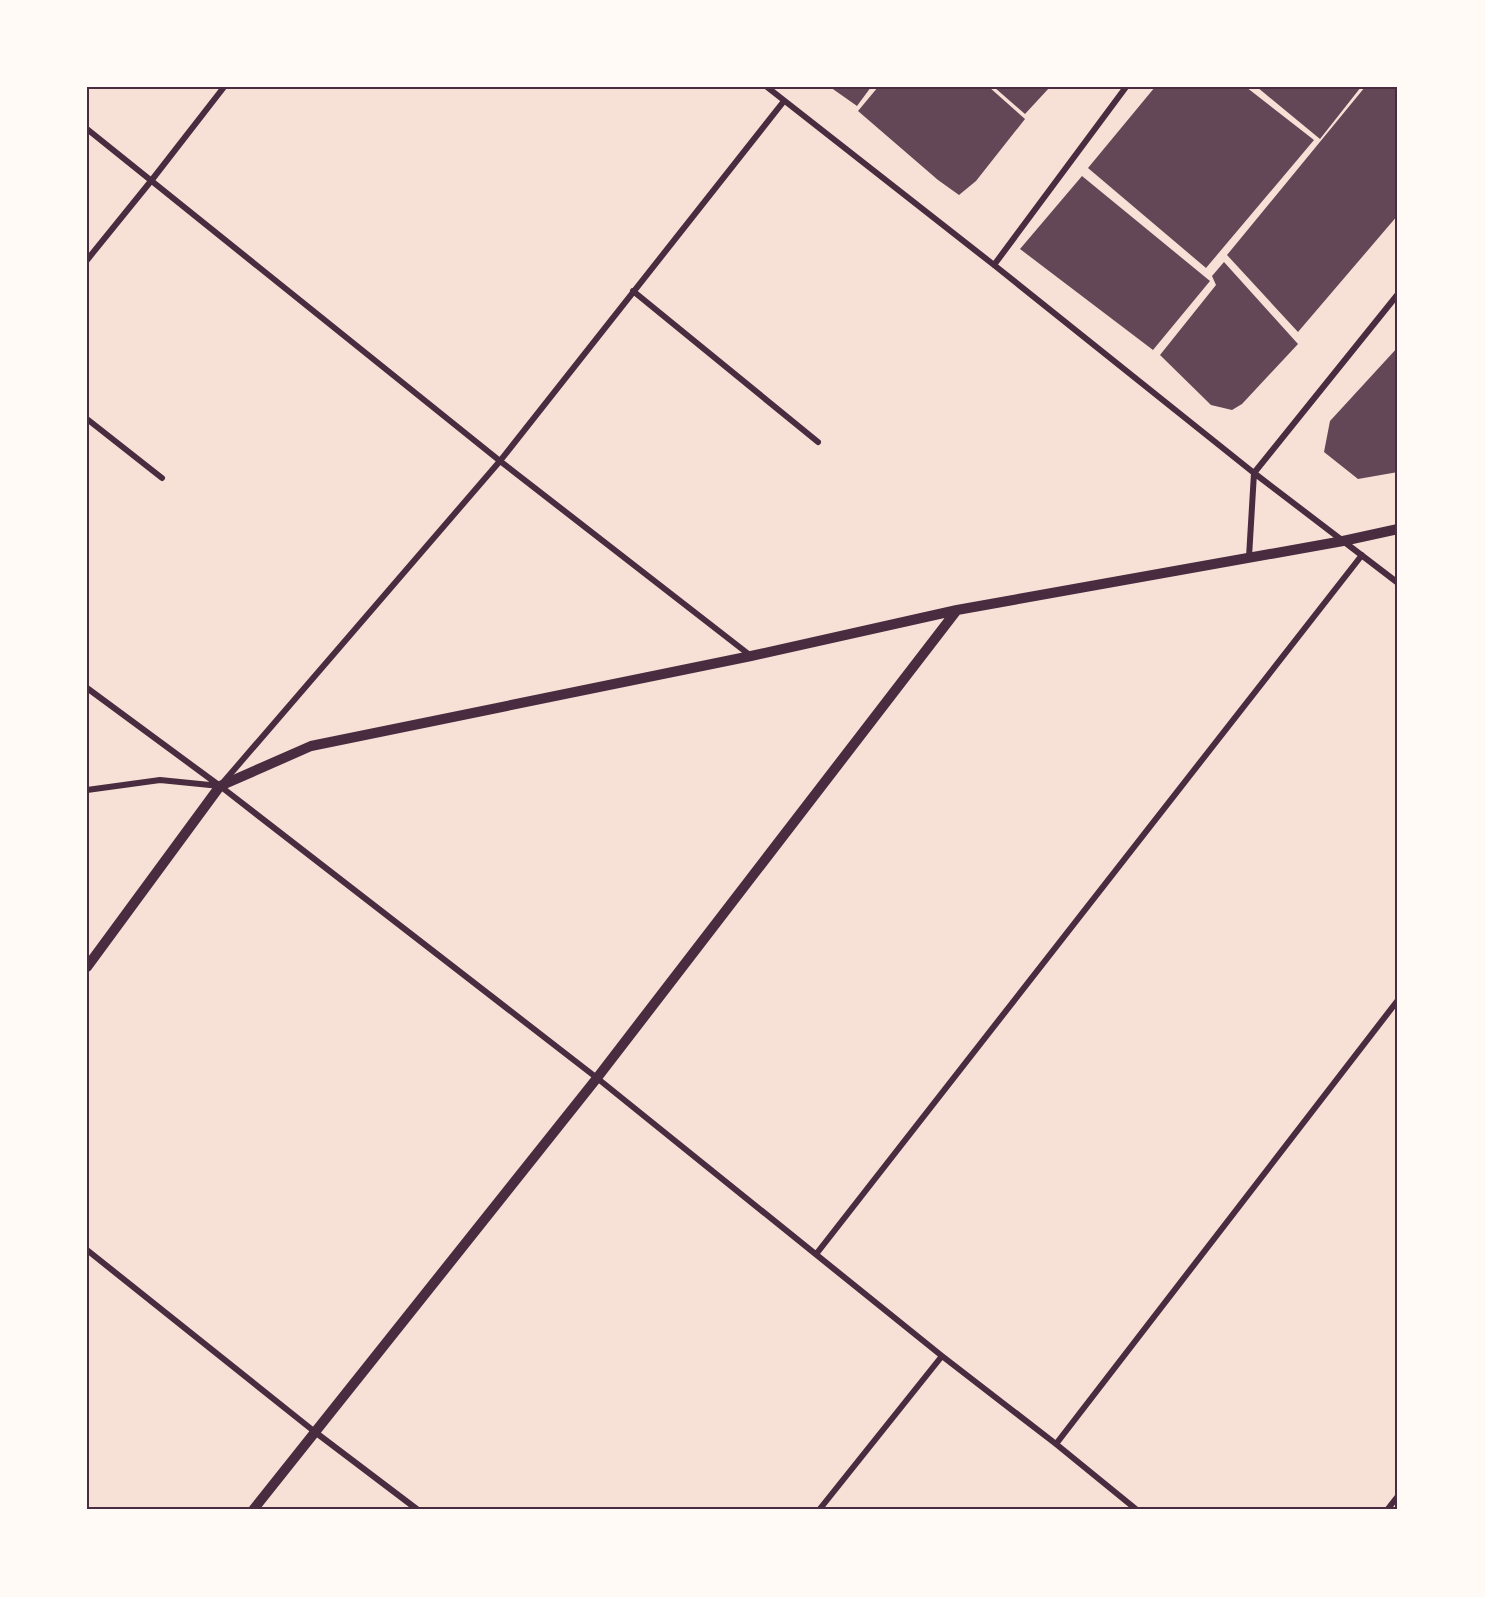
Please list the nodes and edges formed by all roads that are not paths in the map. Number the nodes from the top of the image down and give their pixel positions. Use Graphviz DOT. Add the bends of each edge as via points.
graph roads {
  1 [pos="224,87"];
  2 [pos="766,87"];
  3 [pos="1126,87"];
  4 [pos="784,101"];
  5 [pos="87,129"];
  6 [pos="151,181"];
  7 [pos="87,260"];
  8 [pos="994,265"];
  9 [pos="633,291"];
  10 [pos="1398,294"];
  11 [pos="87,419"];
  12 [pos="818,441"];
  13 [pos="500,461"];
  14 [pos="1254,473"];
  15 [pos="162,478"];
  16 [pos="1398,529"];
  17 [pos="1344,541"];
  18 [pos="1362,555"];
  19 [pos="1249,557"];
  20 [pos="1398,583"];
  21 [pos="957,610"];
  22 [pos="751,656"];
  23 [pos="87,688"];
  24 [pos="220,786"];
  25 [pos="87,790"];
  26 [pos="87,967"];
  27 [pos="1398,1000"];
  28 [pos="597,1078"];
  29 [pos="87,1250"];
  30 [pos="817,1253"];
  31 [pos="942,1356"];
  32 [pos="315,1432"];
  33 [pos="1056,1444"];
  34 [pos="1398,1496"];
  35 [pos="252,1510"];
  36 [pos="418,1510"];
  37 [pos="819,1510"];
  38 [pos="1137,1510"];
  39 [pos="1387,1510"];
  1 -- 6 [label="street"];
  2 -- 4 [label="street"];
  3 -- 8 [label="street"];
  4 -- 8 [label="street"];
  4 -- 9 [label="street"];
  5 -- 6 [label="street"];
  6 -- 7 [label="street"];
  6 -- 13 [label="street"];
  8 -- 14 [label="street"];
  9 -- 12 [label="street"];
  9 -- 13 [label="street"];
  10 -- 14 [label="street"];
  11 -- 15 [label="street"];
  13 -- 22 [label="street"];
  13 -- 24 [label="street"];
  14 -- 17 [label="street"];
  14 -- 19 [label="street"];
  16 -- 17 [label="street"];
  17 -- 18 [label="street"];
  17 -- 19 [label="street"];
  18 -- 20 [label="street"];
  18 -- 30 [label="street"];
  19 -- 21 [label="street"];
  21 -- 22 [label="street"];
  21 -- 28 [label="street"];
  22 -- 24 [label="street" via="311,746"];
  23 -- 24 [label="street"];
  24 -- 25 [label="street" via="160,780"];
  24 -- 26 [label="street"];
  24 -- 28 [label="street"];
  27 -- 33 [label="street"];
  28 -- 30 [label="street"];
  28 -- 32 [label="street"];
  29 -- 32 [label="street"];
  30 -- 31 [label="street"];
  31 -- 33 [label="street"];
  31 -- 37 [label="street"];
  32 -- 35 [label="street"];
  32 -- 36 [label="street"];
  33 -- 38 [label="street"];
  34 -- 39 [label="street"];
}
